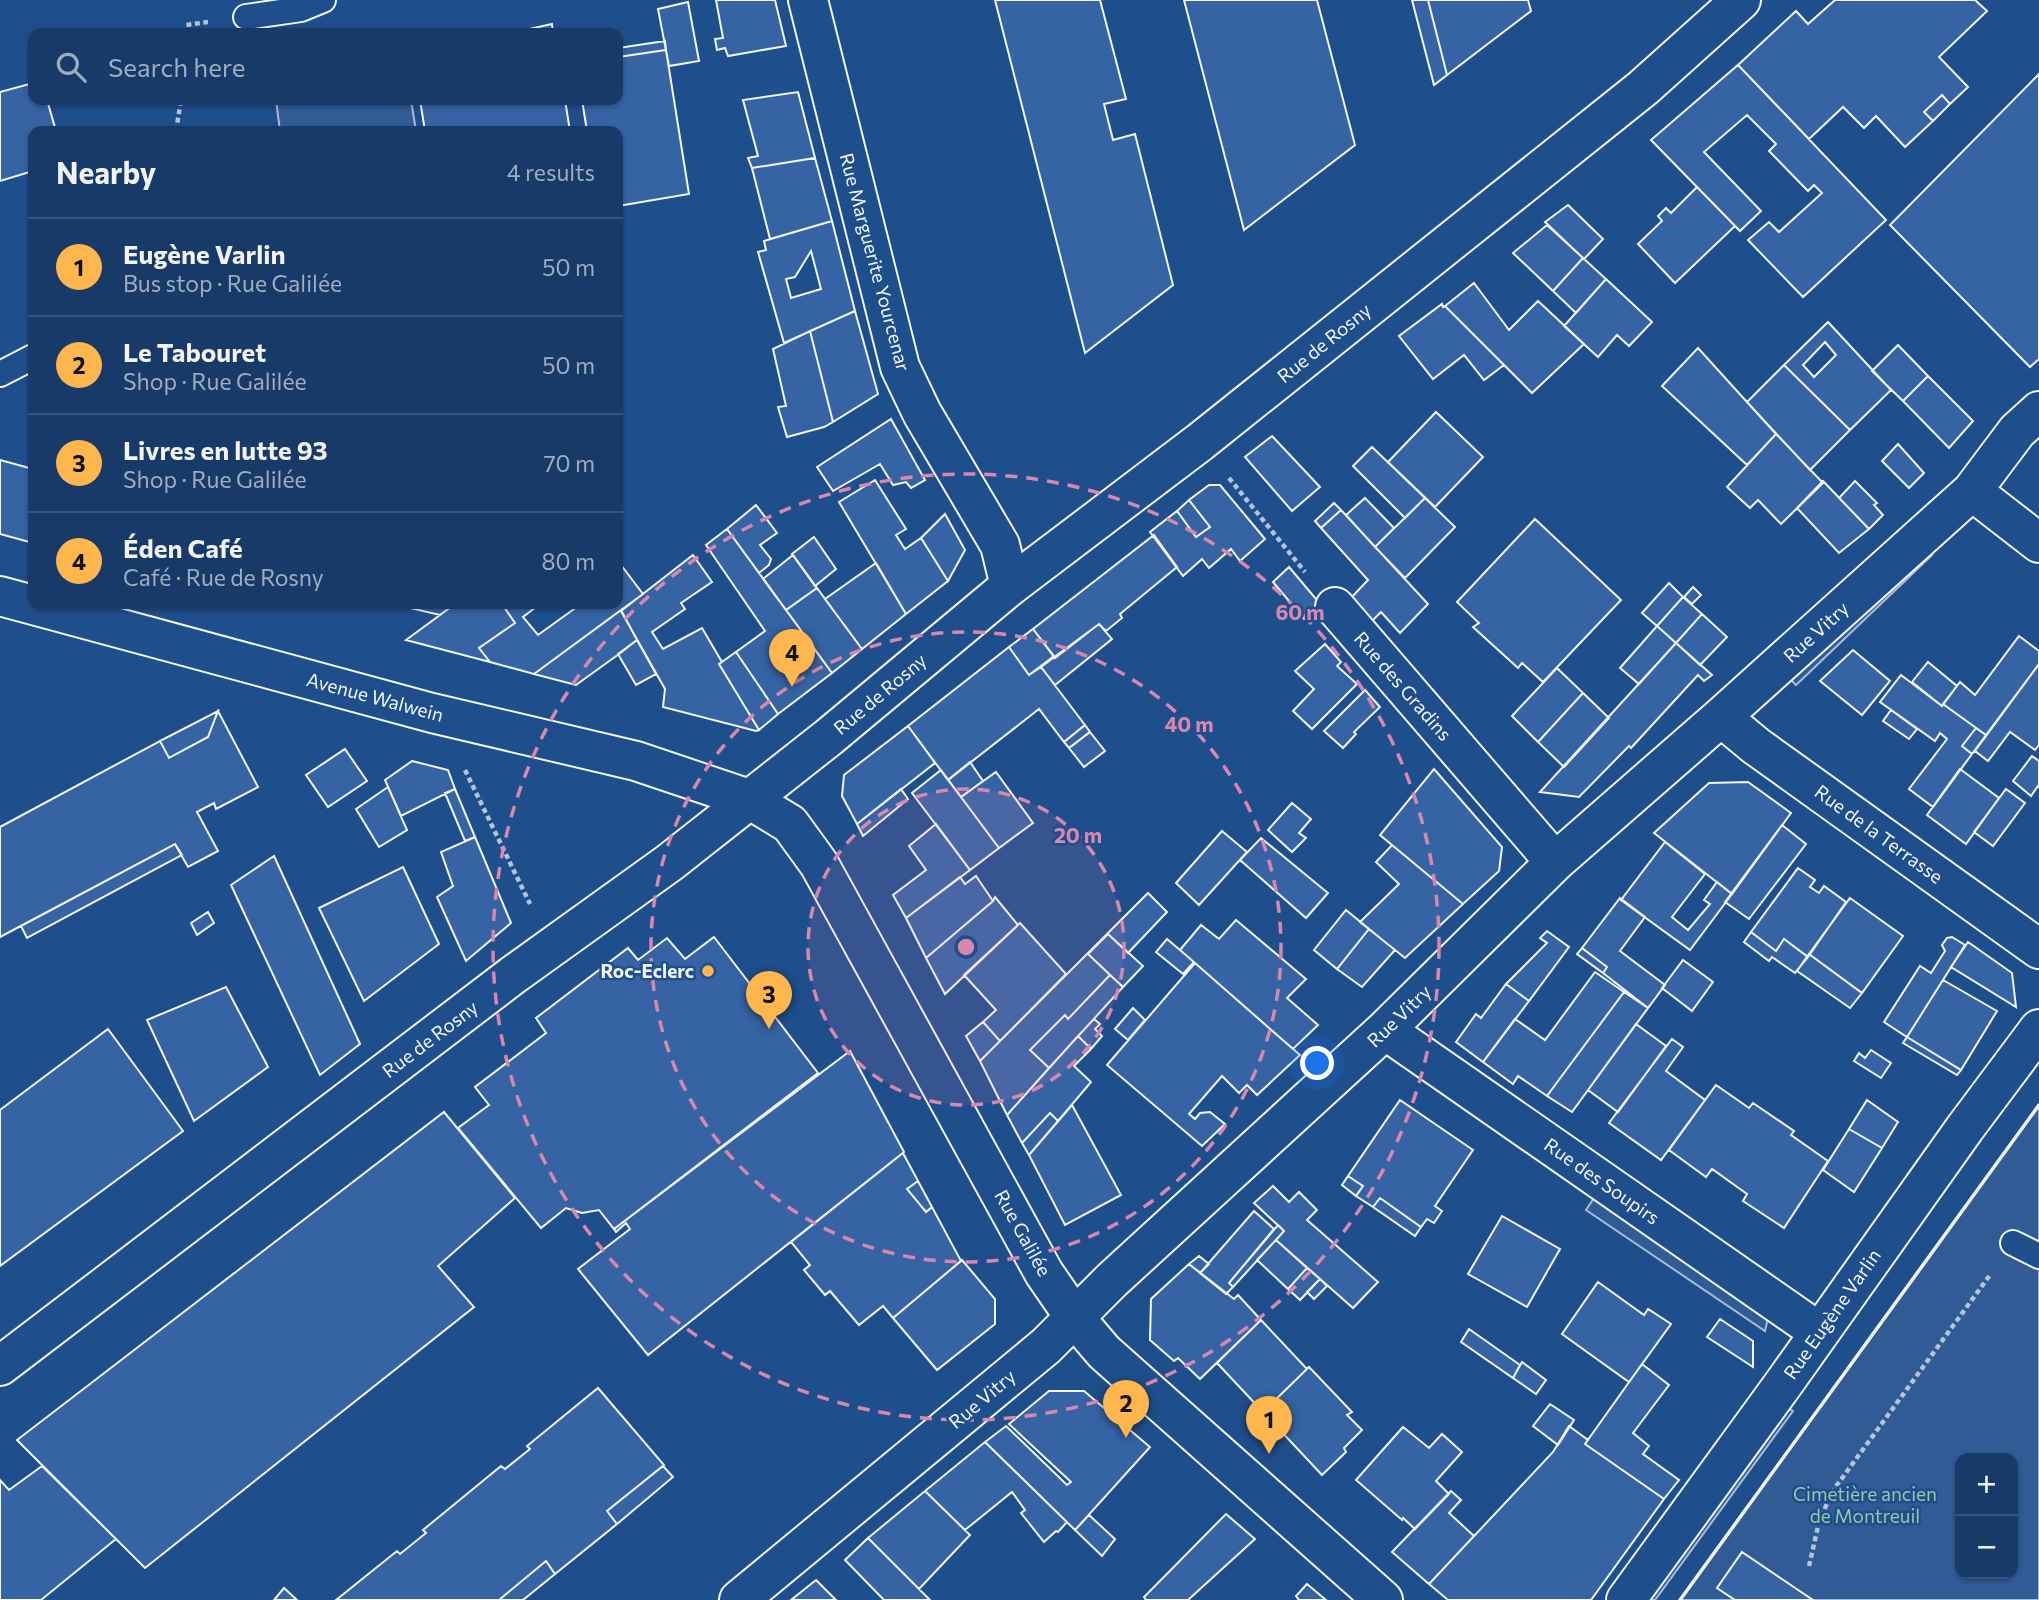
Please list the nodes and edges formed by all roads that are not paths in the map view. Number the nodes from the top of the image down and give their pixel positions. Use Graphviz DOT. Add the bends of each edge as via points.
graph roads {
  1 [pos="323,0"];
  2 [pos="808,0"];
  3 [pos="1741,0"];
  4 [pos="246,16"];
  5 [pos="28,360"];
  6 [pos="0,374"];
  7 [pos="2039,411"];
  8 [pos="1972,491"];
  9 [pos="2039,543"];
  10 [pos="1010,586"];
  11 [pos="0,596"];
  12 [pos="28,604"];
  13 [pos="1335,607"];
  14 [pos="48,609"];
  15 [pos="1721,717"];
  16 [pos="750,799"];
  17 [pos="1555,862"];
  18 [pos="2039,949"];
  19 [pos="2039,1029"];
  20 [pos="1385,1030"];
  21 [pos="2013,1243"];
  22 [pos="2039,1256"];
  23 [pos="1075,1318"];
  24 [pos="1819,1332"];
  25 [pos="0,1366"];
  26 [pos="739,1600"];
  27 [pos="1383,1600"];
  28 [pos="1626,1600"];
  1 -- 4 [label="lane" via="301,9"];
  2 -- 10 [label="street, Rue Marguerite Yourcenar" via="900,367 922,414 1000,545"];
  3 -- 10 [label="street, Rue de Rosny" via="1633,97 1200,442"];
  5 -- 6 [label="lane"];
  7 -- 8 [label="street, Rue Vitry" via="2017,431"];
  8 -- 9 [label="street"];
  8 -- 15 [label="street, Rue Vitry"];
  10 -- 16 [label="street, Rue de Rosny"];
  11 -- 12 [label="street, Avenue Walwein"];
  13 -- 17 [label="street, Rue des Gradins"];
  14 -- 16 [label="street, Avenue Walwein" via="432,713 636,761"];
  15 -- 17 [label="street, Rue Vitry"];
  15 -- 18 [label="street, Rue de la Terrasse"];
  16 -- 23 [label="street, Rue Galilée" via="790,824 819,864 1044,1273"];
  16 -- 25 [label="street, Rue de Rosny"];
  17 -- 20 [label="street, Rue Vitry"];
  19 -- 24 [label="street, Rue Eugène Varlin"];
  20 -- 23 [label="street, Rue Vitry"];
  20 -- 24 [label="street, Rue des Soupirs"];
  21 -- 22 [label="lane"];
  23 -- 26 [label="street, Rue Vitry"];
  23 -- 27 [label="street, Rue Galilée" via="1104,1352"];
  24 -- 28 [label="street, Rue Eugène Varlin"];
}
